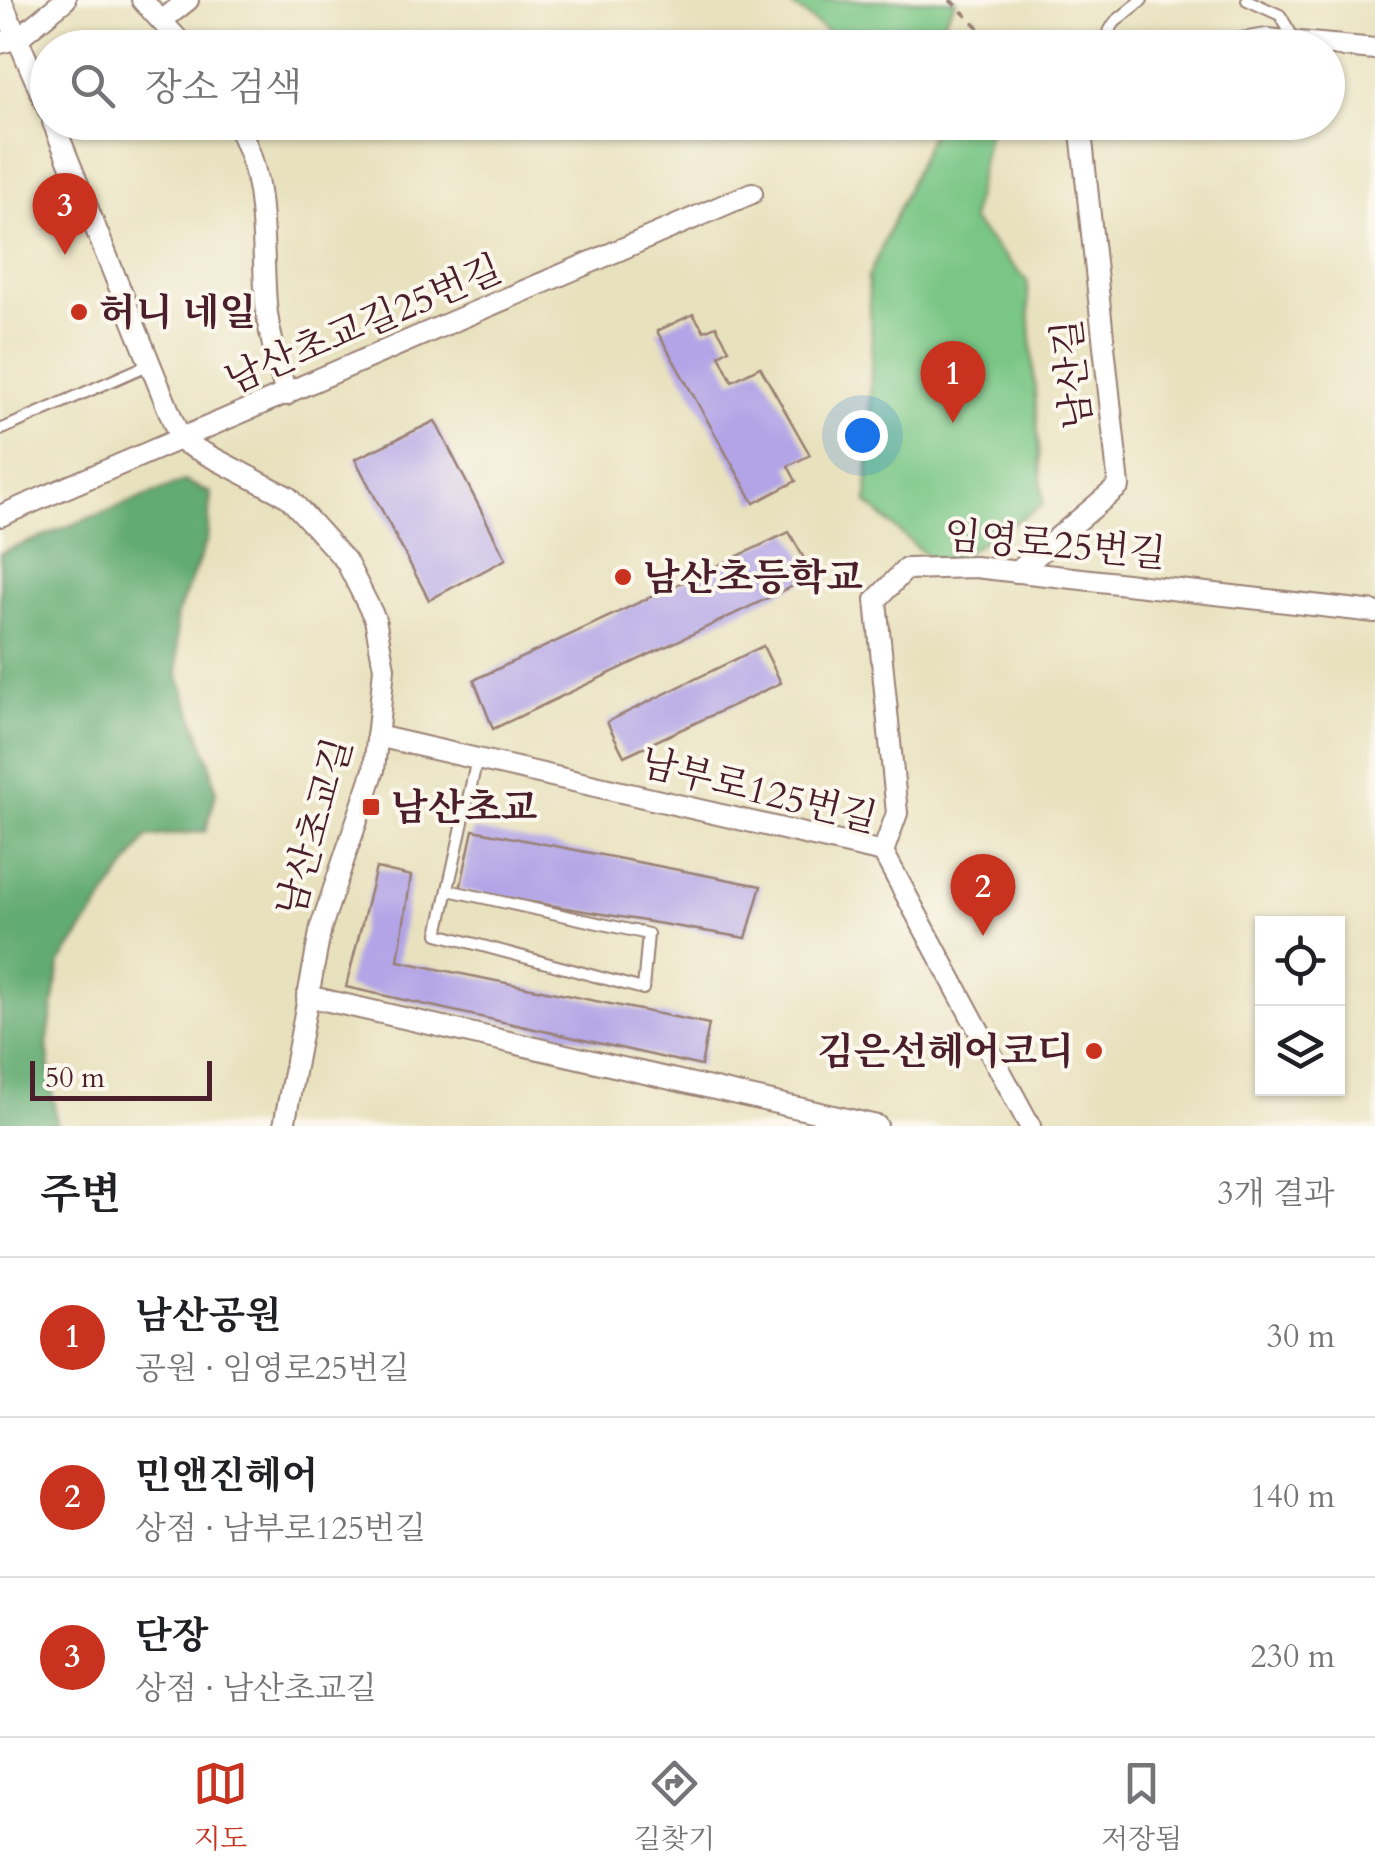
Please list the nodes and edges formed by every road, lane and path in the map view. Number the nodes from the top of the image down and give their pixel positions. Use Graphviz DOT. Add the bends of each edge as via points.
graph roads {
  1 [pos="0,0"];
  2 [pos="64,0"];
  3 [pos="142,0"];
  4 [pos="188,0"];
  5 [pos="950,0"];
  6 [pos="1142,0"];
  7 [pos="1247,0"];
  8 [pos="164,19"];
  9 [pos="172,30"];
  10 [pos="981,30"];
  11 [pos="1110,30"];
  12 [pos="1289,30"];
  13 [pos="9,40"];
  14 [pos="1345,46"];
  15 [pos="1375,49"];
  16 [pos="30,77"];
  17 [pos="60,140"];
  18 [pos="246,140"];
  19 [pos="1082,140"];
  20 [pos="752,193"];
  21 [pos="150,364"];
  22 [pos="286,395"];
  23 [pos="0,430"];
  24 [pos="181,441"];
  25 [pos="0,516"];
  26 [pos="1017,572"];
  27 [pos="1375,612"];
  28 [pos="377,736"];
  29 [pos="477,758"];
  30 [pos="883,852"];
  31 [pos="448,890"];
  32 [pos="307,996"];
  33 [pos="284,1126"];
  34 [pos="877,1126"];
  35 [pos="1030,1126"];
  1 -- 13 [label="street"];
  2 -- 13 [label="street"];
  3 -- 8 [label="street"];
  4 -- 8 [label="street"];
  5 -- 10 [label="path"];
  6 -- 11 [label="lane"];
  7 -- 12 [label="lane" via="1280,16"];
  8 -- 9 [label="street"];
  13 -- 16 [label="street"];
  14 -- 15 [label="street"];
  17 -- 21 [label="street"];
  18 -- 22 [label="street" via="266,228 266,307"];
  19 -- 26 [label="street, 남산길" via="1119,486"];
  20 -- 22 [label="street, 남산초교길25번길"];
  21 -- 23 [label="lane"];
  21 -- 24 [label="street"];
  22 -- 24 [label="street, 남산초교길25번길"];
  24 -- 25 [label="street, 남산초교길25번길"];
  24 -- 28 [label="street, 남산초교길" via="288,497 346,562 376,619 384,668"];
  26 -- 27 [label="street, 임영로25번길"];
  26 -- 30 [label="street, 임영로25번길" via="906,569 876,600 897,813"];
  28 -- 29 [label="street, 남부로125번길"];
  28 -- 32 [label="street, 남산초교길" via="374,770"];
  29 -- 30 [label="street, 남부로125번길"];
  29 -- 31 [label="lane"];
  30 -- 35 [label="street, 남부로125번길"];
  31 -- 31 [label="lane" via="438,934 643,988 648,934"];
  32 -- 33 [label="street, 남산초교길"];
  32 -- 34 [label="street"];
}
